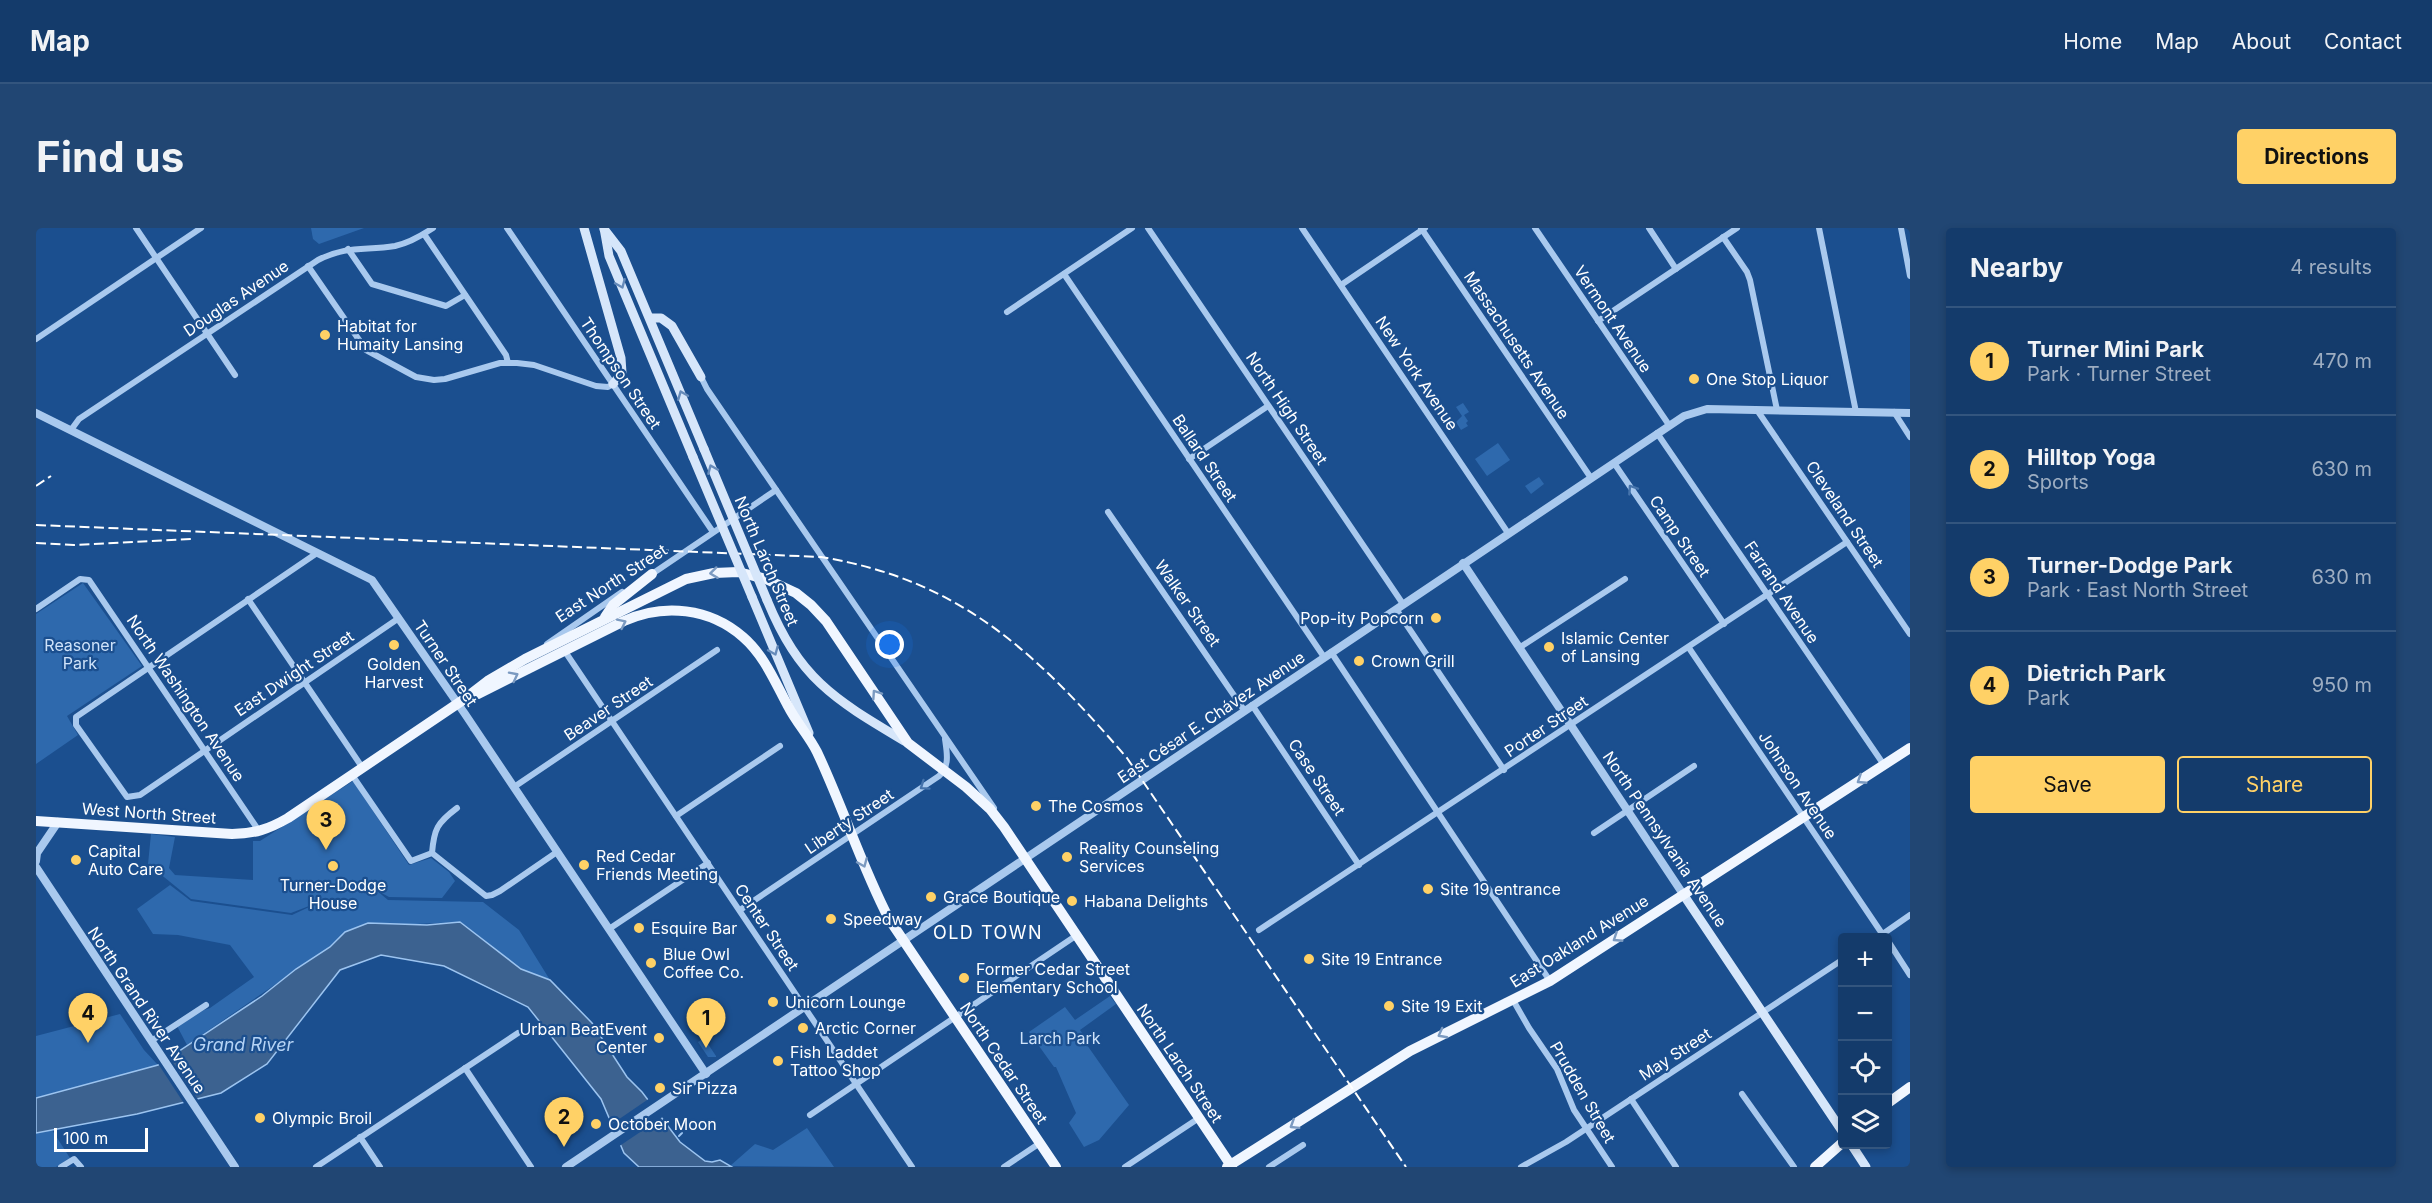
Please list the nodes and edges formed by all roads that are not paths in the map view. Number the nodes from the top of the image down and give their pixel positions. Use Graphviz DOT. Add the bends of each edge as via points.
graph roads {
  1 [pos="136,228"];
  2 [pos="201,228"];
  3 [pos="433,228"];
  4 [pos="507,228"];
  5 [pos="585,228"];
  6 [pos="604,228"];
  7 [pos="1132,228"];
  8 [pos="1148,228"];
  9 [pos="1302,228"];
  10 [pos="1535,228"];
  11 [pos="1649,228"];
  12 [pos="1737,228"];
  13 [pos="1819,228"];
  14 [pos="1901,228"];
  15 [pos="1423,229"];
  16 [pos="424,234"];
  17 [pos="1724,237"];
  18 [pos="348,249"];
  19 [pos="156,258"];
  20 [pos="308,266"];
  21 [pos="1676,269"];
  22 [pos="1064,274"];
  23 [pos="1910,276"];
  24 [pos="1341,285"];
  25 [pos="465,295"];
  26 [pos="1007,312"];
  27 [pos="650,318"];
  28 [pos="1599,321"];
  29 [pos="207,333"];
  30 [pos="36,339"];
  31 [pos="508,363"];
  32 [pos="235,375"];
  33 [pos="701,377"];
  34 [pos="613,384"];
  35 [pos="1268,406"];
  36 [pos="1757,410"];
  37 [pos="1777,410"];
  38 [pos="1856,412"];
  39 [pos="1894,412"];
  40 [pos="1910,412"];
  41 [pos="36,413"];
  42 [pos="1669,425"];
  43 [pos="71,430"];
  44 [pos="1657,433"];
  45 [pos="1910,437"];
  46 [pos="1189,459"];
  47 [pos="1614,463"];
  48 [pos="1591,478"];
  49 [pos="776,490"];
  50 [pos="1108,512"];
  51 [pos="713,532"];
  52 [pos="1508,533"];
  53 [pos="1847,542"];
  54 [pos="317,553"];
  55 [pos="1463,563"];
  56 [pos="652,574"];
  57 [pos="1624,579"];
  58 [pos="1768,595"];
  59 [pos="248,599"];
  60 [pos="1399,606"];
  61 [pos="36,609"];
  62 [pos="399,618"];
  63 [pos="603,619"];
  64 [pos="1724,624"];
  65 [pos="1910,634"];
  66 [pos="564,647"];
  67 [pos="1519,648"];
  68 [pos="1689,648"];
  69 [pos="717,650"];
  70 [pos="1328,655"];
  71 [pos="525,659"];
  72 [pos="148,667"];
  73 [pos="305,682"];
  74 [pos="460,701"];
  75 [pos="1252,705"];
  76 [pos="1245,710"];
  77 [pos="612,721"];
  78 [pos="1571,726"];
  79 [pos="945,739"];
  80 [pos="908,743"];
  81 [pos="780,746"];
  82 [pos="1910,748"];
  83 [pos="205,750"];
  84 [pos="816,750"];
  85 [pos="1884,765"];
  86 [pos="1694,766"];
  87 [pos="362,767"];
  88 [pos="1504,770"];
  89 [pos="944,771"];
  90 [pos="352,774"];
  91 [pos="514,787"];
  92 [pos="457,808"];
  93 [pos="1628,810"];
  94 [pos="1439,813"];
  95 [pos="676,816"];
  96 [pos="1804,817"];
  97 [pos="36,821"];
  98 [pos="58,822"];
  99 [pos="1004,826"];
  100 [pos="259,831"];
  101 [pos="1594,833"];
  102 [pos="851,836"];
  103 [pos="557,852"];
  104 [pos="432,853"];
  105 [pos="1025,858"];
  106 [pos="36,861"];
  107 [pos="708,863"];
  108 [pos="1359,865"];
  109 [pos="36,867"];
  110 [pos="1683,894"];
  111 [pos="740,910"];
  112 [pos="1910,915"];
  113 [pos="609,929"];
  114 [pos="1259,930"];
  115 [pos="1880,933"];
  116 [pos="1888,933"];
  117 [pos="1077,935"];
  118 [pos="903,940"];
  119 [pos="1892,950"];
  120 [pos="1838,963"];
  121 [pos="1910,975"];
  122 [pos="1551,981"];
  123 [pos="1513,1000"];
  124 [pos="206,1005"];
  125 [pos="805,1008"];
  126 [pos="1763,1012"];
  127 [pos="955,1017"];
  128 [pos="518,1033"];
  129 [pos="153,1044"];
  130 [pos="465,1068"];
  131 [pos="706,1074"];
  132 [pos="857,1084"];
  133 [pos="1910,1087"];
  134 [pos="1742,1094"];
  135 [pos="1631,1099"];
  136 [pos="1892,1100"];
  137 [pos="810,1115"];
  138 [pos="1199,1118"];
  139 [pos="1838,1125"];
  140 [pos="1586,1128"];
  141 [pos="360,1137"];
  142 [pos="1040,1143"];
  143 [pos="1304,1145"];
  144 [pos="1838,1147"];
  145 [pos="1854,1149"];
  146 [pos="1230,1166"];
  147 [pos="61,1167"];
  148 [pos="81,1167"];
  149 [pos="235,1167"];
  150 [pos="316,1167"];
  151 [pos="380,1167"];
  152 [pos="531,1167"];
  153 [pos="566,1167"];
  154 [pos="912,1167"];
  155 [pos="1004,1167"];
  156 [pos="1056,1167"];
  157 [pos="1125,1167"];
  158 [pos="1269,1167"];
  159 [pos="1521,1167"];
  160 [pos="1612,1167"];
  161 [pos="1676,1167"];
  162 [pos="1794,1167"];
  163 [pos="1815,1167"];
  164 [pos="1866,1167"];
  1 -- 19 [label="street"];
  2 -- 19 [label="street"];
  3 -- 16 [label="street, Douglas Avenue"];
  4 -- 34 [label="street, Thompson Street"];
  5 -- 34 [label="main road" via="621,358 622,373"];
  6 -- 27 [label="main road, North Larch Street" via="621,251"];
  6 -- 84 [label="main road, North Larch Street, one-way, bridge" via="609,256"];
  7 -- 22 [label="street"];
  8 -- 35 [label="street, North High Street"];
  9 -- 24 [label="street, New York Avenue"];
  10 -- 28 [label="street, Vermont Avenue"];
  11 -- 21 [label="street"];
  12 -- 17 [label="street"];
  13 -- 38 [label="street"];
  14 -- 23 [label="street"];
  15 -- 24 [label="street"];
  15 -- 48 [label="street, Massachusetts Avenue"];
  16 -- 18 [label="street, Douglas Avenue" via="396,246"];
  16 -- 25 [label="street"];
  17 -- 21 [label="street"];
  17 -- 37 [label="street" via="1750,280"];
  18 -- 20 [label="street, Douglas Avenue"];
  18 -- 25 [label="street" via="378,287 446,306"];
  19 -- 29 [label="street"];
  19 -- 30 [label="street"];
  20 -- 29 [label="street, Douglas Avenue"];
  20 -- 31 [label="street" via="366,350 416,377 434,381"];
  21 -- 28 [label="street"];
  22 -- 26 [label="street"];
  22 -- 46 [label="street, Ballard Street"];
  24 -- 52 [label="street, New York Avenue"];
  25 -- 31 [label="street"];
  27 -- 33 [label="main road" via="660,318 672,326"];
  80 -- 27 [label="main road, North Larch Street, one-way, bridge" via="848,706 807,671 784,638"];
  28 -- 42 [label="street, Vermont Avenue"];
  29 -- 32 [label="street"];
  29 -- 43 [label="street, Douglas Avenue" via="80,418"];
  31 -- 34 [label="street" via="534,365 596,386"];
  33 -- 49 [label="street, North Larch Street"];
  34 -- 51 [label="street, Thompson Street"];
  35 -- 46 [label="street"];
  35 -- 60 [label="street, North High Street"];
  36 -- 37 [label="street, East César E. Chávez Avenue"];
  36 -- 42 [label="street, East César E. Chávez Avenue" via="1707,409"];
  36 -- 53 [label="street, Cleveland Street"];
  37 -- 38 [label="street, East César E. Chávez Avenue"];
  38 -- 39 [label="street, East César E. Chávez Avenue"];
  39 -- 40 [label="street, East César E. Chávez Avenue"];
  39 -- 45 [label="street"];
  41 -- 43 [label="street, Turner Street"];
  42 -- 44 [label="street, East César E. Chávez Avenue"];
  43 -- 54 [label="street, Turner Street"];
  44 -- 47 [label="street, East César E. Chávez Avenue"];
  44 -- 58 [label="street, Farrand Avenue"];
  46 -- 70 [label="street, Ballard Street"];
  47 -- 48 [label="street, East César E. Chávez Avenue"];
  64 -- 47 [label="street, Camp Street, one-way"];
  48 -- 52 [label="street, East César E. Chávez Avenue"];
  49 -- 51 [label="street, East North Street"];
  49 -- 79 [label="street, North Larch Street"];
  50 -- 76 [label="street, Walker Street"];
  51 -- 56 [label="street, East North Street"];
  52 -- 55 [label="street, East César E. Chávez Avenue"];
  53 -- 58 [label="street, Porter Street"];
  53 -- 65 [label="street, Cleveland Street"];
  54 -- 59 [label="street"];
  54 -- 62 [label="street, Turner Street" via="372,580"];
  55 -- 60 [label="street, East César E. Chávez Avenue"];
  55 -- 67 [label="street, North Pennsylvania Avenue"];
  56 -- 63 [label="main road"];
  56 -- 71 [label="street, East North Street"];
  57 -- 67 [label="street"];
  58 -- 64 [label="street, Porter Street"];
  58 -- 85 [label="street, Farrand Avenue"];
  59 -- 72 [label="street"];
  59 -- 73 [label="street"];
  60 -- 70 [label="street, East César E. Chávez Avenue"];
  60 -- 88 [label="street, North High Street"];
  61 -- 72 [label="street, North Washington Avenue" via="80,579 89,580"];
  62 -- 73 [label="street, East Dwight Street"];
  62 -- 74 [label="street, Turner Street"];
  63 -- 66 [label="main road"];
  80 -- 63 [label="main road, one-way" via="822,616 804,599 777,583 738,572 695,576"];
  64 -- 68 [label="street, Porter Street"];
  66 -- 71 [label="main road"];
  74 -- 66 [label="main road, East North Street, one-way"];
  66 -- 77 [label="street, Center Street"];
  66 -- 84 [label="main road, North Cedar Street, one-way" via="649,613 680,611 713,618 742,636 759,655"];
  67 -- 78 [label="street, North Pennsylvania Avenue"];
  68 -- 78 [label="street, Porter Street"];
  68 -- 96 [label="street, Johnson Avenue"];
  69 -- 77 [label="street, Beaver Street"];
  70 -- 75 [label="street, East César E. Chávez Avenue"];
  70 -- 94 [label="street, Ballard Street"];
  71 -- 74 [label="main road, East North Street"];
  72 -- 83 [label="street, North Washington Avenue"];
  72 -- 83 [label="street, East Dwight Street" via="75,719 124,794 130,798 140,795"];
  73 -- 83 [label="street, East Dwight Street"];
  73 -- 87 [label="street"];
  74 -- 87 [label="main road, East North Street"];
  74 -- 91 [label="street, Turner Street"];
  75 -- 76 [label="street, East César E. Chávez Avenue"];
  75 -- 108 [label="street, Case Street"];
  76 -- 105 [label="street, East César E. Chávez Avenue"];
  77 -- 91 [label="street, Beaver Street"];
  77 -- 95 [label="street, Center Street"];
  78 -- 88 [label="street, Porter Street"];
  78 -- 93 [label="street, North Pennsylvania Avenue"];
  79 -- 89 [label="street" via="948,755"];
  79 -- 99 [label="street, North Larch Street"];
  80 -- 89 [label="main road, North Larch Street"];
  81 -- 95 [label="street"];
  82 -- 85 [label="main road, East Oakland Avenue"];
  83 -- 100 [label="street, North Washington Avenue"];
  84 -- 102 [label="main road, North Cedar Street"];
  85 -- 96 [label="main road, East Oakland Avenue, one-way"];
  86 -- 93 [label="street"];
  87 -- 90 [label="main road, East North Street"];
  88 -- 94 [label="street, Porter Street"];
  89 -- 99 [label="main road, North Larch Street" via="984,803"];
  89 -- 102 [label="street, Liberty Street, one-way"];
  90 -- 100 [label="main road, East North Street" via="288,818"];
  90 -- 104 [label="street" via="411,861"];
  91 -- 103 [label="street, Turner Street"];
  92 -- 104 [label="street" via="436,828"];
  93 -- 101 [label="street"];
  93 -- 110 [label="street, North Pennsylvania Avenue"];
  94 -- 108 [label="street, Porter Street"];
  94 -- 122 [label="street, Ballard Street"];
  95 -- 107 [label="street, Center Street"];
  96 -- 110 [label="main road, East Oakland Avenue"];
  96 -- 115 [label="street, Johnson Avenue"];
  97 -- 98 [label="main road, West North Street"];
  98 -- 100 [label="main road, West North Street" via="232,834"];
  98 -- 106 [label="street" via="37,853"];
  99 -- 105 [label="main road, North Larch Street"];
  102 -- 111 [label="street, Liberty Street"];
  102 -- 118 [label="main road, North Cedar Street, one-way" via="878,897"];
  103 -- 104 [label="street" via="500,891 486,896"];
  103 -- 113 [label="street, Turner Street"];
  105 -- 117 [label="main road, North Larch Street"];
  105 -- 118 [label="street, East César E. Chávez Avenue"];
  107 -- 111 [label="street, Center Street"];
  107 -- 113 [label="street"];
  108 -- 114 [label="street, Porter Street"];
  109 -- 129 [label="street, North Grand River Avenue"];
  110 -- 122 [label="main road, East Oakland Avenue, one-way"];
  110 -- 126 [label="main road, North Pennsylvania Avenue"];
  111 -- 125 [label="street, Center Street"];
  112 -- 116 [label="street"];
  113 -- 131 [label="street, Turner Street"];
  117 -- 127 [label="street"];
  117 -- 138 [label="main road, North Larch Street"];
  118 -- 125 [label="street, East César E. Chávez Avenue"];
  118 -- 127 [label="main road, North Cedar Street"];
  119 -- 121 [label="street, Johnson Avenue"];
  120 -- 126 [label="street, May Street"];
  122 -- 123 [label="main road, East Oakland Avenue"];
  123 -- 140 [label="street, Prudden Street" via="1557,1070"];
  123 -- 146 [label="main road, East Oakland Avenue, one-way" via="1410,1051"];
  124 -- 129 [label="street"];
  125 -- 131 [label="street, East César E. Chávez Avenue"];
  125 -- 132 [label="street, Center Street"];
  126 -- 135 [label="street, May Street"];
  126 -- 139 [label="main road, North Pennsylvania Avenue"];
  127 -- 132 [label="street"];
  127 -- 142 [label="main road, North Cedar Street"];
  128 -- 130 [label="street"];
  129 -- 149 [label="street, North Grand River Avenue"];
  130 -- 141 [label="street"];
  130 -- 152 [label="street"];
  131 -- 153 [label="street, East César E. Chávez Avenue"];
  132 -- 137 [label="street"];
  132 -- 154 [label="street, Center Street"];
  133 -- 136 [label="main road"];
  134 -- 162 [label="street"];
  135 -- 140 [label="street, May Street"];
  135 -- 161 [label="street"];
  138 -- 146 [label="main road, North Larch Street"];
  138 -- 157 [label="street"];
  140 -- 159 [label="street, May Street"];
  140 -- 160 [label="street, Prudden Street"];
  141 -- 150 [label="street"];
  141 -- 151 [label="street"];
  142 -- 155 [label="street"];
  142 -- 156 [label="main road, North Cedar Street"];
  143 -- 158 [label="street"];
  144 -- 163 [label="main road"];
  145 -- 164 [label="main road"];
  147 -- 148 [label="street" via="72,1160"];
}
